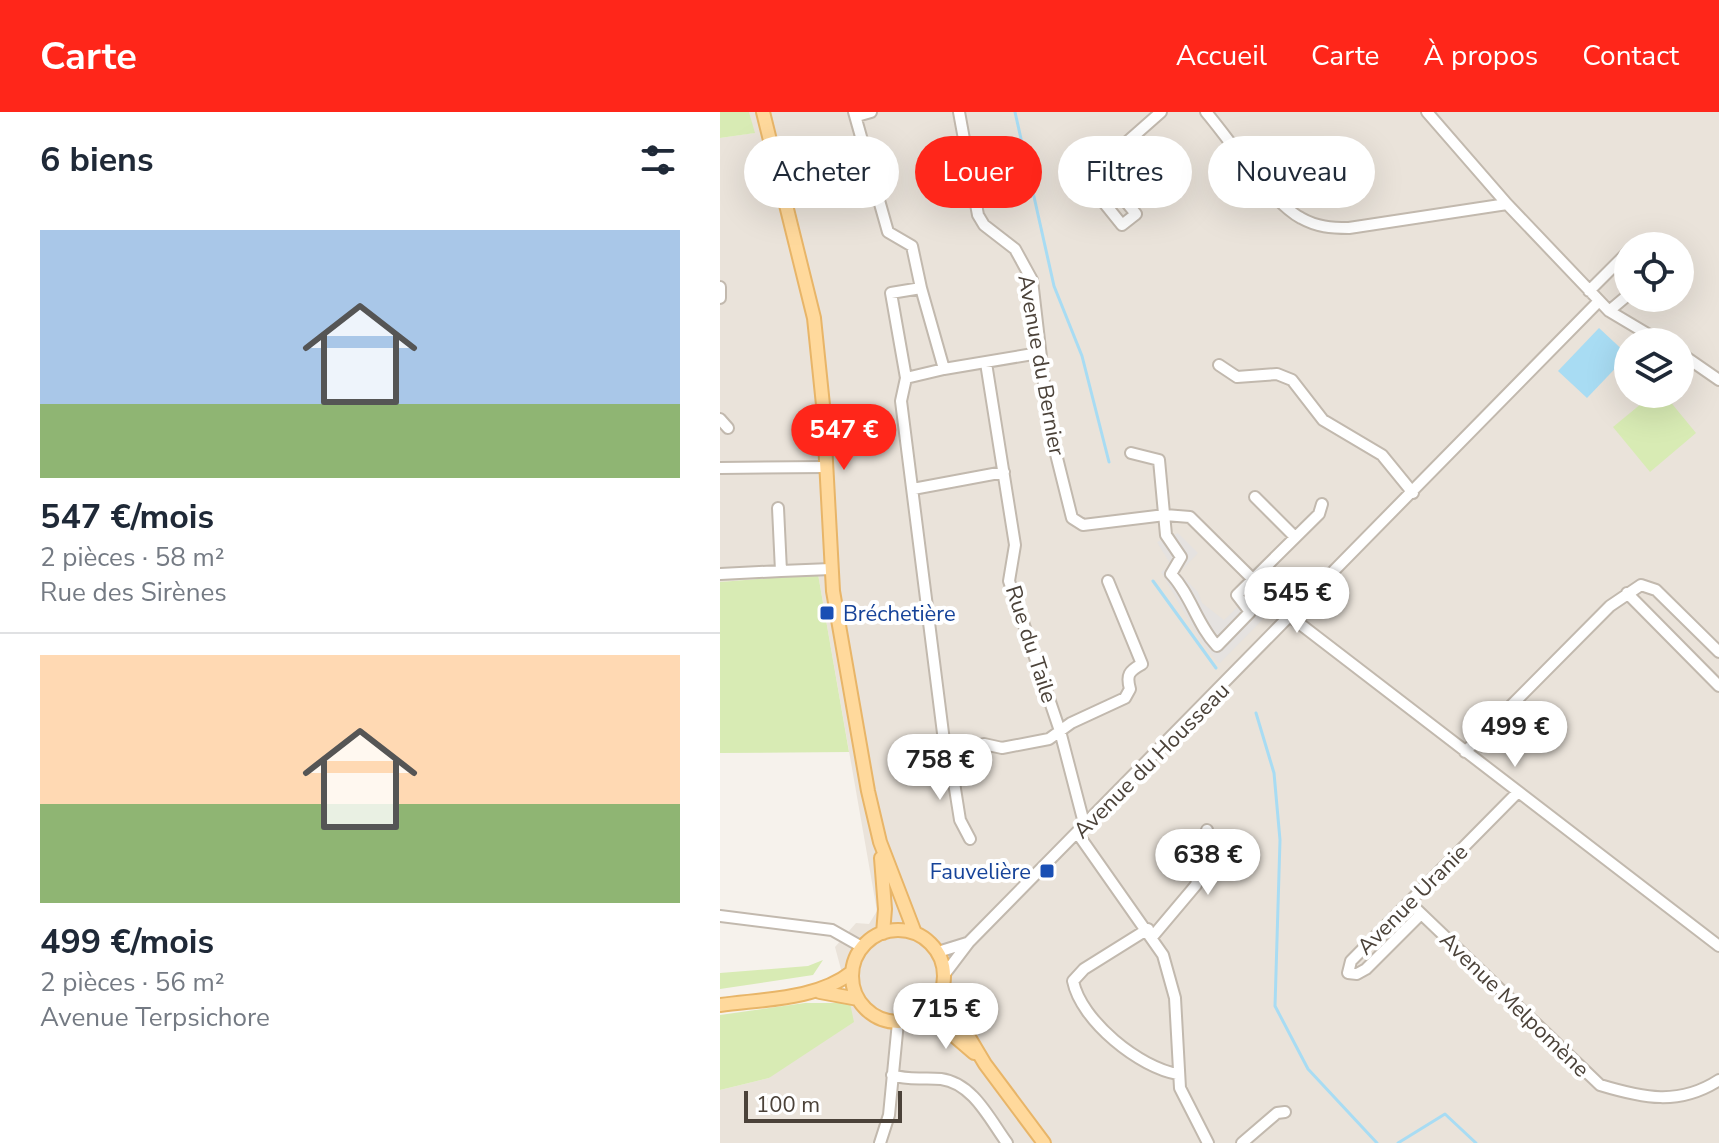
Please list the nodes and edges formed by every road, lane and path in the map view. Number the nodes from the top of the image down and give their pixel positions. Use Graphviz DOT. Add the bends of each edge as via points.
graph roads {
  1 [pos="763,112"];
  2 [pos="871,112"];
  3 [pos="959,112"];
  4 [pos="1161,112"];
  5 [pos="1206,112"];
  6 [pos="1429,113"];
  7 [pos="855,114"];
  8 [pos="1134,136"];
  9 [pos="1103,163"];
  10 [pos="1507,204"];
  11 [pos="1614,266"];
  12 [pos="720,287"];
  13 [pos="921,288"];
  14 [pos="1589,291"];
  15 [pos="720,298"];
  16 [pos="1599,301"];
  17 [pos="1614,307"];
  18 [pos="1609,311"];
  19 [pos="1638,328"];
  20 [pos="1039,353"];
  21 [pos="1694,362"];
  22 [pos="986,363"];
  23 [pos="1219,365"];
  24 [pos="1719,368"];
  25 [pos="944,369"];
  26 [pos="1706,369"];
  27 [pos="906,378"];
  28 [pos="1719,380"];
  29 [pos="720,419"];
  30 [pos="728,428"];
  31 [pos="1131,453"];
  32 [pos="826,467"];
  33 [pos="720,468"];
  34 [pos="1004,472"];
  35 [pos="913,489"];
  36 [pos="1413,493"];
  37 [pos="1255,497"];
  38 [pos="1322,504"];
  39 [pos="778,508"];
  40 [pos="1165,515"];
  41 [pos="1295,537"];
  42 [pos="831,569"];
  43 [pos="781,571"];
  44 [pos="720,574"];
  45 [pos="1254,579"];
  46 [pos="1108,581"];
  47 [pos="1627,593"];
  48 [pos="1291,617"];
  49 [pos="1719,652"];
  50 [pos="1719,686"];
  51 [pos="1060,731"];
  52 [pos="949,751"];
  53 [pos="1465,752"];
  54 [pos="1518,792"];
  55 [pos="1207,830"];
  56 [pos="1081,831"];
  57 [pos="970,839"];
  58 [pos="880,842"];
  59 [pos="1410,903"];
  60 [pos="1421,914"];
  61 [pos="720,916"];
  62 [pos="1151,932"];
  63 [pos="883,933"];
  64 [pos="915,933"];
  65 [pos="969,942"];
  66 [pos="1719,946"];
  67 [pos="862,947"];
  68 [pos="938,952"];
  69 [pos="852,972"];
  70 [pos="944,975"];
  71 [pos="813,992"];
  72 [pos="942,992"];
  73 [pos="858,999"];
  74 [pos="720,1005"];
  75 [pos="922,1016"];
  76 [pos="898,1022"];
  77 [pos="985,1064"];
  78 [pos="1178,1074"];
  79 [pos="892,1075"];
  80 [pos="1719,1080"];
  81 [pos="1285,1112"];
  82 [pos="880,1143"];
  83 [pos="1007,1143"];
  84 [pos="1044,1143"];
  85 [pos="1208,1143"];
  86 [pos="1242,1143"];
  1 -- 32 [label="main road" via="808,280"];
  2 -- 7 [label="street"];
  3 -- 20 [label="street, Avenue du Bernier" via="978,215 1015,249 1032,280"];
  4 -- 8 [label="street"];
  5 -- 10 [label="street" via="1283,205 1323,228"];
  6 -- 10 [label="street"];
  7 -- 13 [label="street" via="888,232 912,246"];
  9 -- 9 [label="street" via="1113,186 1136,214 1122,225 1085,179"];
  10 -- 14 [label="street"];
  11 -- 14 [label="street"];
  12 -- 15 [label="street"];
  13 -- 25 [label="street"];
  13 -- 27 [label="street" via="891,293"];
  14 -- 16 [label="street"];
  16 -- 18 [label="street"];
  16 -- 36 [label="street, Avenue du Housseau"];
  17 -- 18 [label="street"];
  18 -- 19 [label="street"];
  20 -- 22 [label="street"];
  20 -- 40 [label="street, Avenue du Bernier" via="1049,426 1072,518 1083,525"];
  21 -- 26 [label="street"];
  22 -- 25 [label="street"];
  22 -- 34 [label="street, Rue du Taile"];
  23 -- 36 [label="street" via="1237,377 1277,374 1292,380 1323,420 1382,455"];
  24 -- 26 [label="street"];
  25 -- 27 [label="street"];
  26 -- 28 [label="street"];
  27 -- 35 [label="street" via="901,401"];
  29 -- 30 [label="street"];
  31 -- 40 [label="street" via="1159,460"];
  32 -- 33 [label="street"];
  32 -- 42 [label="main road"];
  34 -- 35 [label="street"];
  34 -- 51 [label="street, Rue du Taile" via="1015,545 1009,581"];
  35 -- 52 [label="street"];
  36 -- 48 [label="street, Avenue du Housseau"];
  37 -- 41 [label="street"];
  38 -- 41 [label="street" via="1319,514"];
  39 -- 43 [label="street"];
  40 -- 45 [label="street, Avenue du Bernier" via="1190,517"];
  40 -- 45 [label="street" via="1166,535 1181,557 1171,574 1217,646 1250,612 1237,595"];
  41 -- 45 [label="street"];
  42 -- 43 [label="street"];
  42 -- 58 [label="main road"];
  43 -- 44 [label="street"];
  45 -- 48 [label="street, Avenue du Bernier"];
  46 -- 51 [label="street" via="1142,664 1130,671 1125,698"];
  47 -- 49 [label="street" via="1641,585 1656,590"];
  47 -- 50 [label="street"];
  47 -- 53 [label="street"];
  48 -- 53 [label="street, Avenue du Bernier"];
  48 -- 56 [label="street, Avenue du Housseau"];
  51 -- 52 [label="street" via="1049,739 1002,748 984,744"];
  51 -- 56 [label="street, Rue du Taile"];
  52 -- 57 [label="street" via="960,820"];
  53 -- 54 [label="street, Avenue du Bernier"];
  54 -- 59 [label="street, Avenue Uranie"];
  54 -- 66 [label="street, Avenue du Bernier"];
  55 -- 62 [label="street" via="1196,885 1178,910"];
  56 -- 62 [label="street"];
  56 -- 65 [label="street, Avenue du Housseau"];
  58 -- 63 [label="main road"];
  58 -- 64 [label="main road"];
  59 -- 60 [label="street, Avenue Melpomène"];
  59 -- 60 [label="street, Avenue Uranie" via="1351,961 1348,973 1366,969"];
  60 -- 80 [label="street, Avenue Melpomène" via="1600,1085 1640,1097 1674,1099"];
  61 -- 67 [label="street" via="832,930"];
  62 -- 78 [label="street" via="1170,973"];
  62 -- 78 [label="street" via="1084,969 1073,981 1076,996 1106,1033 1157,1071"];
  63 -- 64 [label="main road"];
  63 -- 67 [label="main road"];
  64 -- 68 [label="main road"];
  65 -- 68 [label="street, Avenue du Housseau"];
  65 -- 70 [label="street, Avenue du Housseau"];
  67 -- 69 [label="main road"];
  68 -- 70 [label="main road"];
  69 -- 71 [label="main road"];
  69 -- 73 [label="main road"];
  70 -- 72 [label="main road"];
  71 -- 73 [label="main road"];
  71 -- 74 [label="main road"];
  72 -- 75 [label="main road"];
  72 -- 77 [label="main road"];
  73 -- 76 [label="main road" via="882,1020"];
  75 -- 76 [label="main road"];
  75 -- 77 [label="main road" via="949,1031"];
  76 -- 79 [label="street"];
  77 -- 84 [label="main road"];
  78 -- 85 [label="street" via="1186,1107"];
  79 -- 82 [label="street"];
  79 -- 83 [label="street" via="960,1085"];
  81 -- 86 [label="street"];
}
